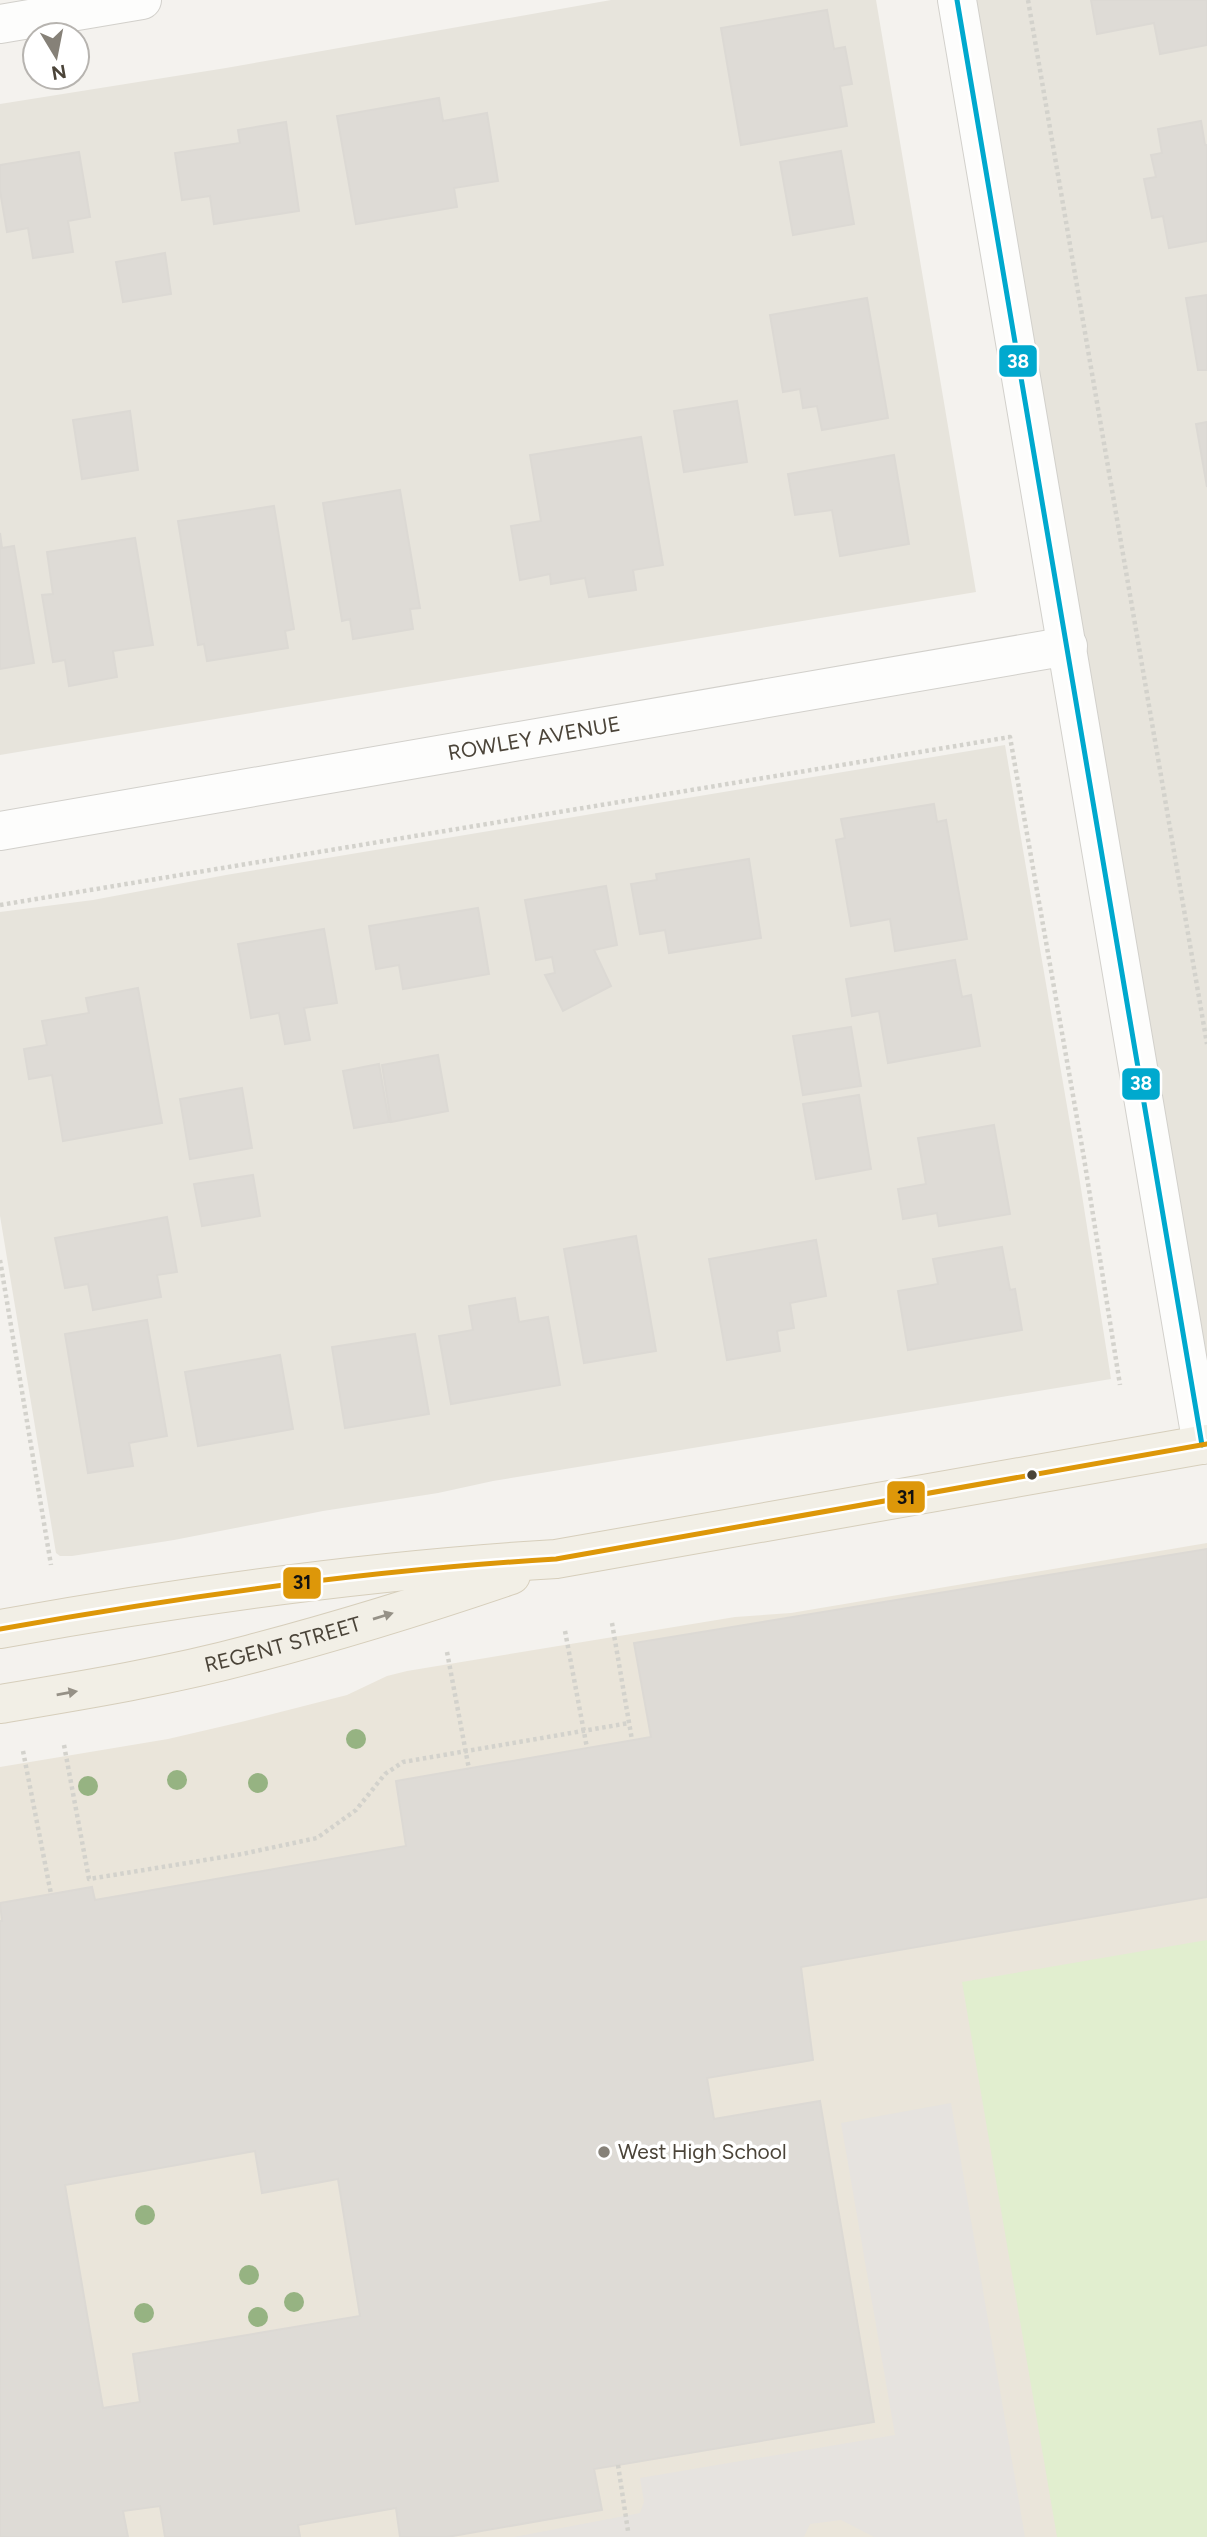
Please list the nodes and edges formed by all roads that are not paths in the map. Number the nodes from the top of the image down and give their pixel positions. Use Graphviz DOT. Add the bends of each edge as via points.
graph roads {
  1 [pos="142,0"];
  2 [pos="957,0"];
  3 [pos="0,24"];
  4 [pos="1068,646"];
  5 [pos="0,831"];
  6 [pos="1205,1445"];
  7 [pos="556,1559"];
  8 [pos="0,1629"];
  9 [pos="1,1700"];
  1 -- 3 [label="street"];
  2 -- 4 [label="street"];
  4 -- 5 [label="street, ROWLEY AVENUE"];
  4 -- 6 [label="street"];
  6 -- 7 [label="main road, REGENT STREET"];
  7 -- 8 [label="main road, REGENT STREET" via="303,1581"];
  9 -- 7 [label="main road, REGENT STREET, one-way" via="154,1677 250,1655 457,1594"];
}
